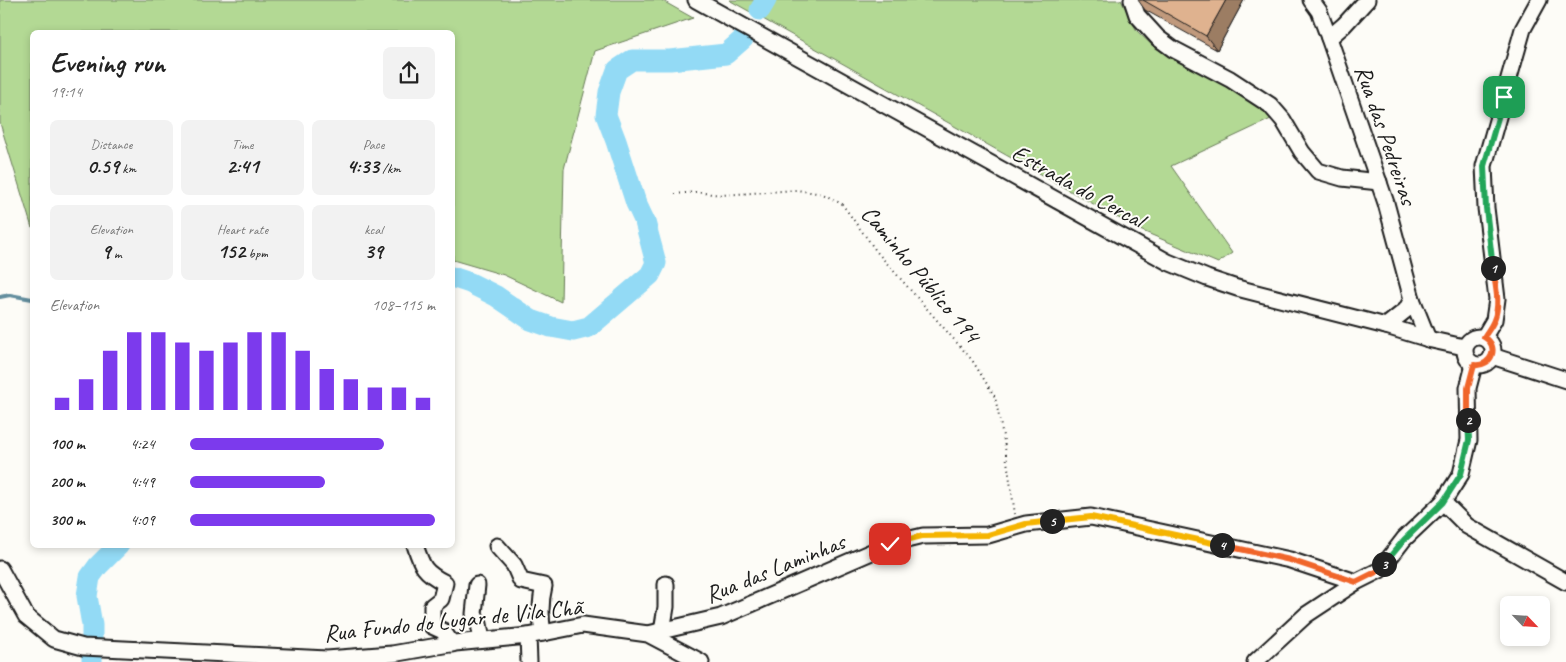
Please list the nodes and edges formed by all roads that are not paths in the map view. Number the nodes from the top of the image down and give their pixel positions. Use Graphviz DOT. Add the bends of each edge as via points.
graph roads {
  1 [pos="696,0"];
  2 [pos="1132,0"];
  3 [pos="1311,0"];
  4 [pos="1367,0"];
  5 [pos="1540,0"];
  6 [pos="1329,38"];
  7 [pos="1379,182"];
  8 [pos="1412,299"];
  9 [pos="1386,326"];
  10 [pos="1484,337"];
  11 [pos="1428,339"];
  12 [pos="1464,347"];
  13 [pos="1492,356"];
  14 [pos="1474,365"];
  15 [pos="1566,380"];
  16 [pos="1443,502"];
  17 [pos="497,546"];
  18 [pos="416,548"];
  19 [pos="0,569"];
  20 [pos="1356,582"];
  21 [pos="1566,582"];
  22 [pos="666,584"];
  23 [pos="477,585"];
  24 [pos="655,633"];
  25 [pos="536,634"];
  26 [pos="482,640"];
  27 [pos="452,644"];
  28 [pos="308,660"];
  29 [pos="529,662"];
  30 [pos="701,662"];
  31 [pos="1255,662"];
  1 -- 9 [label="street, Estrada do Cercal" via="1168,262 1238,288"];
  2 -- 7 [label="street" via="1137,14 1158,38 1230,78 1270,105 1318,171 1342,178"];
  3 -- 6 [label="street, Rua das Pedreiras" via="1319,11"];
  4 -- 6 [label="street"];
  5 -- 10 [label="street" via="1523,29 1484,166 1497,299 1494,320"];
  6 -- 7 [label="street, Rua das Pedreiras"];
  7 -- 8 [label="street, Rua das Pedreiras"];
  8 -- 9 [label="street" via="1406,310"];
  8 -- 11 [label="street, Rua das Pedreiras"];
  9 -- 11 [label="street, Estrada do Cercal"];
  10 -- 12 [label="street" via="1470,339"];
  10 -- 13 [label="street" via="1493,347"];
  11 -- 12 [label="street, Estrada do Cercal"];
  12 -- 14 [label="street" via="1465,357"];
  13 -- 14 [label="street" via="1486,363"];
  13 -- 15 [label="street"];
  14 -- 16 [label="street" via="1468,388 1469,440 1461,474"];
  16 -- 20 [label="street" via="1404,540 1380,570"];
  16 -- 21 [label="street" via="1467,526"];
  17 -- 25 [label="street" via="514,565 522,581 544,586"];
  18 -- 27 [label="street" via="421,565 428,574 444,583 441,599 432,606 432,626 443,631"];
  19 -- 28 [label="street, Rua Fundo do Lugar de Vila Chã" via="26,616 54,639 83,647"];
  20 -- 24 [label="street, Rua das Laminhas" via="1290,560 1091,517 1026,524 988,535 922,536 890,544 721,618"];
  20 -- 31 [label="street" via="1306,616"];
  22 -- 24 [label="street" via="666,607"];
  23 -- 26 [label="street" via="474,614"];
  24 -- 25 [label="street, Rua Fundo do Lugar de Vila Chã" via="583,626"];
  24 -- 30 [label="street, Rua Fundo do Lugar de Vila Chã"];
  25 -- 26 [label="street, Rua Fundo do Lugar de Vila Chã"];
  25 -- 29 [label="street"];
  26 -- 27 [label="street, Rua Fundo do Lugar de Vila Chã"];
  27 -- 28 [label="street, Rua Fundo do Lugar de Vila Chã" via="392,654"];
}
